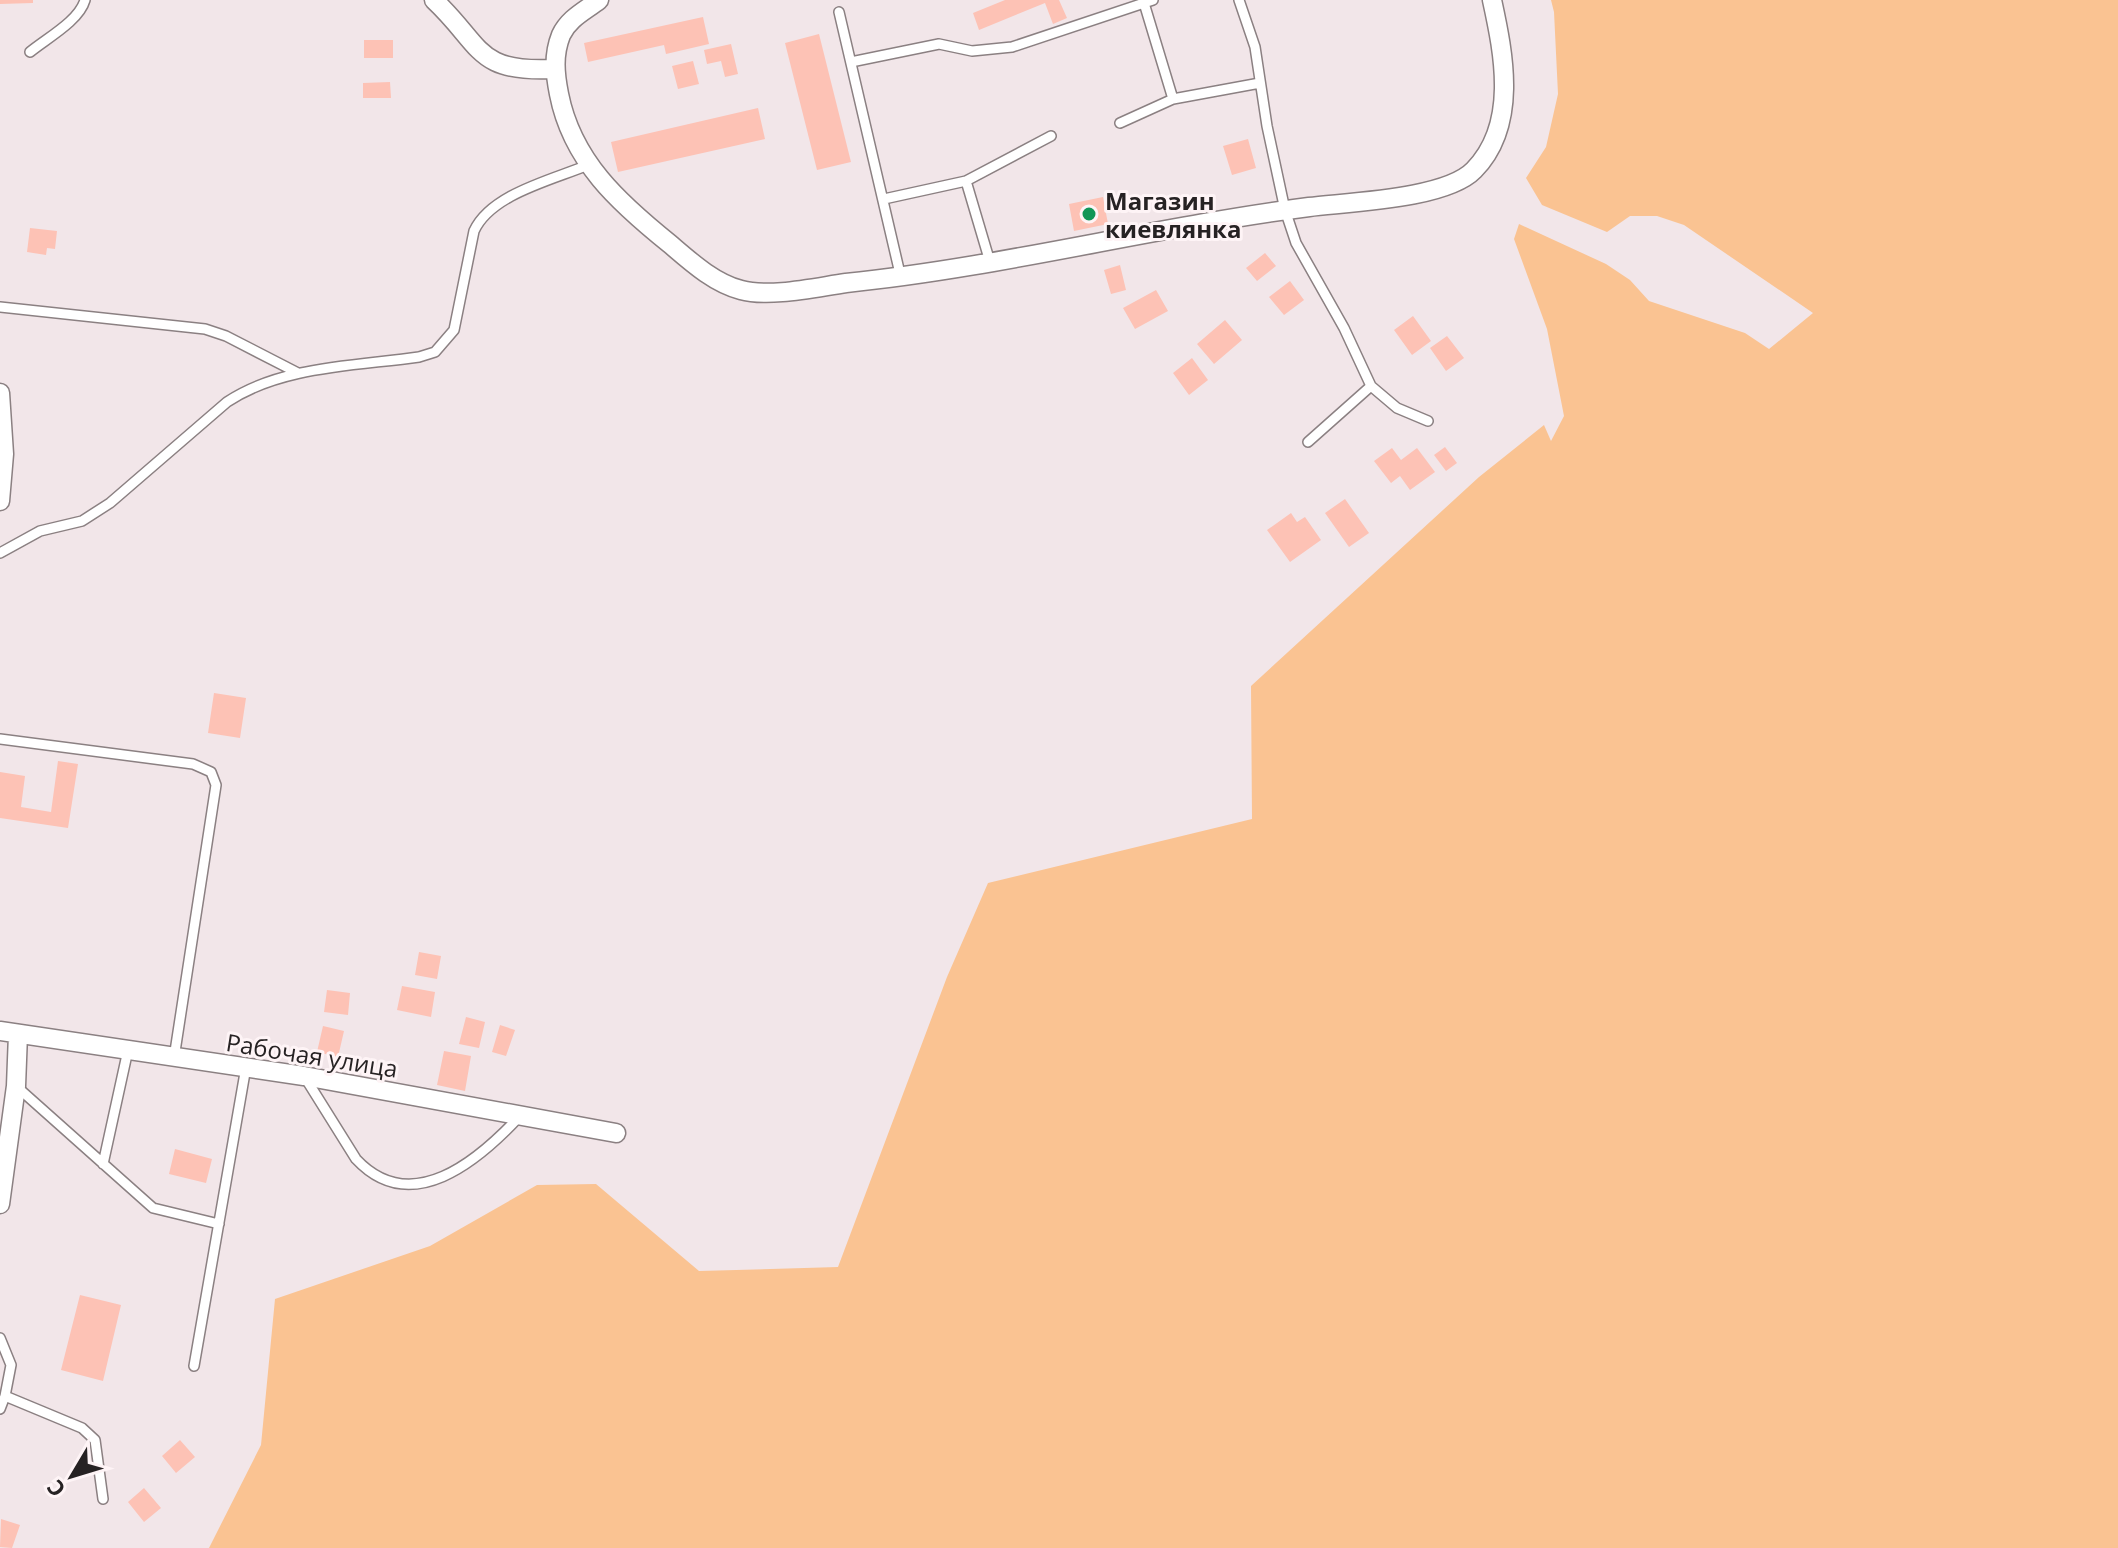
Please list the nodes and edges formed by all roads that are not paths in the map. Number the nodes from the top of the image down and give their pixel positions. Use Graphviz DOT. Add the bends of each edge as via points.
graph roads {
  1 [pos="85,0"];
  2 [pos="434,0"];
  3 [pos="599,0"];
  4 [pos="1239,0"];
  5 [pos="1492,0"];
  6 [pos="1149,1"];
  7 [pos="839,12"];
  8 [pos="30,52"];
  9 [pos="851,62"];
  10 [pos="554,69"];
  11 [pos="1260,83"];
  12 [pos="1173,99"];
  13 [pos="1120,123"];
  14 [pos="1051,136"];
  15 [pos="588,165"];
  16 [pos="966,181"];
  17 [pos="884,199"];
  18 [pos="1285,210"];
  19 [pos="991,263"];
  20 [pos="901,278"];
  21 [pos="0,307"];
  22 [pos="298,373"];
  23 [pos="1371,386"];
  24 [pos="0,393"];
  25 [pos="1428,421"];
  26 [pos="1308,442"];
  27 [pos="0,501"];
  28 [pos="0,553"];
  29 [pos="0,739"];
  30 [pos="9,1032"];
  31 [pos="128,1050"];
  32 [pos="174,1058"];
  33 [pos="246,1067"];
  34 [pos="304,1076"];
  35 [pos="16,1086"];
  36 [pos="520,1116"];
  37 [pos="616,1133"];
  38 [pos="103,1164"];
  39 [pos="0,1204"];
  40 [pos="219,1224"];
  41 [pos="0,1338"];
  42 [pos="194,1366"];
  43 [pos="5,1396"];
  44 [pos="0,1409"];
  45 [pos="103,1499"];
  1 -- 8 [label="lane" via="75,16"];
  2 -- 10 [label="street" via="484,56 503,66"];
  3 -- 10 [label="street" via="562,32"];
  4 -- 11 [label="lane"];
  5 -- 18 [label="street" via="1503,112 1493,143 1472,172 1424,192"];
  6 -- 9 [label="lane" via="1012,47 972,51 939,44"];
  6 -- 12 [label="lane"];
  7 -- 9 [label="lane"];
  9 -- 17 [label="lane"];
  10 -- 15 [label="street" via="563,111"];
  11 -- 12 [label="lane"];
  11 -- 18 [label="lane"];
  12 -- 13 [label="lane"];
  14 -- 16 [label="lane"];
  15 -- 20 [label="street" via="625,207 686,258 744,291"];
  15 -- 22 [label="lane" via="501,201 480,218 454,330 435,352"];
  16 -- 17 [label="lane"];
  16 -- 19 [label="lane"];
  17 -- 20 [label="lane"];
  18 -- 19 [label="street"];
  18 -- 23 [label="lane" via="1309,270"];
  19 -- 20 [label="street"];
  21 -- 22 [label="lane" via="205,329"];
  22 -- 28 [label="lane" via="247,389 227,402 82,521 40,531"];
  23 -- 25 [label="lane" via="1397,408"];
  23 -- 26 [label="lane"];
  24 -- 27 [label="street"];
  29 -- 32 [label="lane" via="193,764 211,772 216,785"];
  30 -- 31 [label="street, Рабочая улица"];
  30 -- 35 [label="street"];
  31 -- 32 [label="street, Рабочая улица"];
  31 -- 38 [label="lane"];
  32 -- 33 [label="street, Рабочая улица"];
  33 -- 34 [label="street, Рабочая улица"];
  33 -- 40 [label="lane"];
  34 -- 36 [label="street, Рабочая улица"];
  34 -- 36 [label="lane" via="356,1159 384,1181 426,1184 446,1176 482,1155"];
  35 -- 38 [label="lane"];
  35 -- 39 [label="street"];
  36 -- 37 [label="street, Рабочая улица"];
  38 -- 40 [label="lane" via="153,1208"];
  40 -- 42 [label="lane"];
  41 -- 43 [label="lane" via="11,1365"];
  43 -- 44 [label="lane"];
  43 -- 45 [label="lane" via="82,1428 95,1440"];
}
